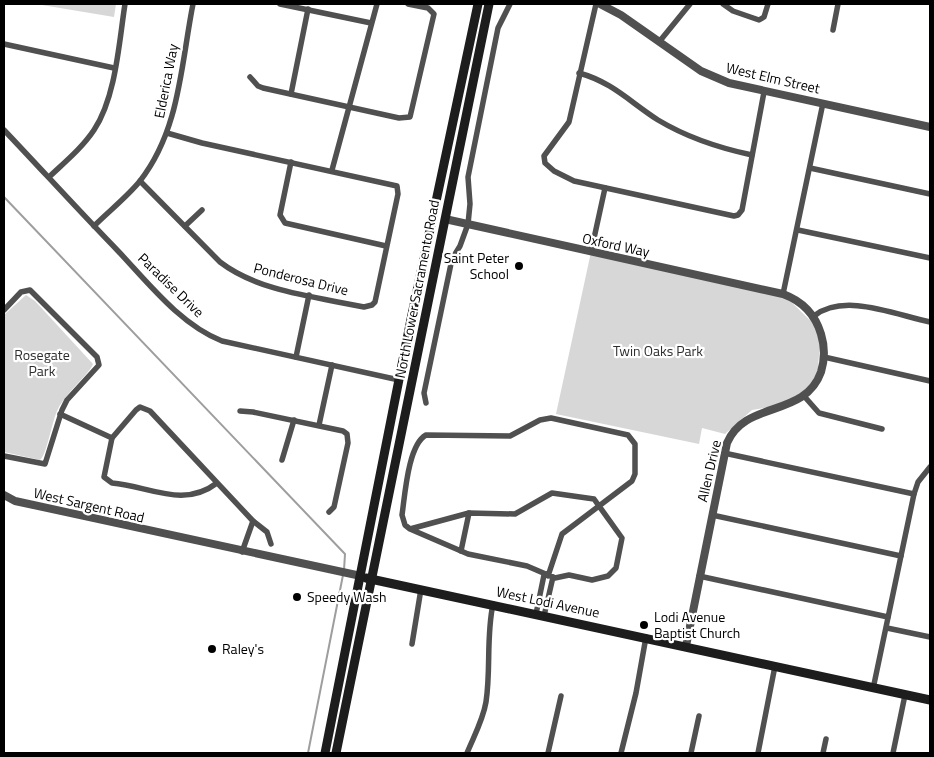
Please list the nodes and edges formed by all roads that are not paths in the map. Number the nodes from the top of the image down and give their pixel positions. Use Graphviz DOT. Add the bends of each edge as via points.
graph roads {
  1 [pos="126,4"];
  2 [pos="193,4"];
  3 [pos="280,4"];
  4 [pos="377,4"];
  5 [pos="408,4"];
  6 [pos="478,4"];
  7 [pos="489,4"];
  8 [pos="510,4"];
  9 [pos="598,4"];
  10 [pos="690,4"];
  11 [pos="723,4"];
  12 [pos="768,4"];
  13 [pos="838,4"];
  14 [pos="308,9"];
  15 [pos="371,23"];
  16 [pos="833,30"];
  17 [pos="660,42"];
  18 [pos="4,44"];
  19 [pos="114,68"];
  20 [pos="579,73"];
  21 [pos="250,77"];
  22 [pos="764,92"];
  23 [pos="291,94"];
  24 [pos="823,103"];
  25 [pos="348,106"];
  26 [pos="930,126"];
  27 [pos="4,130"];
  28 [pos="167,132"];
  29 [pos="752,155"];
  30 [pos="291,162"];
  31 [pos="444,163"];
  32 [pos="810,168"];
  33 [pos="332,170"];
  34 [pos="49,178"];
  35 [pos="140,181"];
  36 [pos="605,188"];
  37 [pos="930,194"];
  38 [pos="202,210"];
  39 [pos="445,219"];
  40 [pos="468,224"];
  41 [pos="94,226"];
  42 [pos="185,226"];
  43 [pos="798,230"];
  44 [pos="386,246"];
  45 [pos="591,252"];
  46 [pos="930,258"];
  47 [pos="783,294"];
  48 [pos="309,295"];
  49 [pos="4,310"];
  50 [pos="814,316"];
  51 [pos="930,322"];
  52 [pos="296,357"];
  53 [pos="824,357"];
  54 [pos="332,364"];
  55 [pos="399,380"];
  56 [pos="930,381"];
  57 [pos="804,396"];
  58 [pos="426,403"];
  59 [pos="407,404"];
  60 [pos="240,411"];
  61 [pos="60,414"];
  62 [pos="294,420"];
  63 [pos="319,425"];
  64 [pos="882,429"];
  65 [pos="112,438"];
  66 [pos="724,453"];
  67 [pos="4,456"];
  68 [pos="282,460"];
  69 [pos="930,467"];
  70 [pos="217,483"];
  71 [pos="914,494"];
  72 [pos="4,495"];
  73 [pos="4,501"];
  74 [pos="15,501"];
  75 [pos="601,506"];
  76 [pos="329,512"];
  77 [pos="469,513"];
  78 [pos="712,515"];
  79 [pos="252,521"];
  80 [pos="410,529"];
  81 [pos="158,534"];
  82 [pos="271,544"];
  83 [pos="461,551"];
  84 [pos="242,552"];
  85 [pos="901,556"];
  86 [pos="361,576"];
  87 [pos="548,576"];
  88 [pos="699,576"];
  89 [pos="372,579"];
  90 [pos="421,589"];
  91 [pos="493,604"];
  92 [pos="540,615"];
  93 [pos="888,617"];
  94 [pos="887,628"];
  95 [pos="646,637"];
  96 [pos="930,637"];
  97 [pos="412,644"];
  98 [pos="686,646"];
  99 [pos="775,666"];
  100 [pos="339,682"];
  101 [pos="873,689"];
  102 [pos="905,695"];
  103 [pos="560,696"];
  104 [pos="930,700"];
  105 [pos="699,716"];
  106 [pos="339,739"];
  107 [pos="826,739"];
  108 [pos="324,753"];
  109 [pos="336,753"];
  110 [pos="467,753"];
  111 [pos="548,753"];
  112 [pos="620,753"];
  113 [pos="691,753"];
  114 [pos="758,753"];
  115 [pos="823,753"];
  116 [pos="892,753"];
  1 -- 19 [label="street"];
  2 -- 28 [label="street, Elderica Way"];
  3 -- 14 [label="street"];
  4 -- 15 [label="street"];
  5 -- 25 [label="street" via="432,10 434,14 410,117 399,118"];
  6 -- 31 [label="main road, North Lower Sacramento Road"];
  7 -- 39 [label="main road, North Lower Sacramento Road"];
  8 -- 40 [label="street" via="498,28 468,177"];
  9 -- 17 [label="street, West Elm Street" via="621,15"];
  9 -- 20 [label="street"];
  10 -- 17 [label="street"];
  11 -- 12 [label="street" via="756,19 764,17"];
  13 -- 16 [label="street"];
  14 -- 15 [label="street"];
  14 -- 23 [label="street"];
  15 -- 25 [label="street"];
  17 -- 22 [label="street, West Elm Street" via="701,71"];
  18 -- 19 [label="street"];
  19 -- 34 [label="street" via="106,106 95,130"];
  20 -- 29 [label="street" via="610,84 646,112 684,134 713,146"];
  20 -- 36 [label="street" via="569,122 544,156 545,162 568,179"];
  21 -- 23 [label="street" via="258,86"];
  22 -- 24 [label="street, West Elm Street"];
  22 -- 29 [label="street"];
  23 -- 25 [label="street"];
  24 -- 26 [label="street, West Elm Street"];
  24 -- 32 [label="street"];
  25 -- 33 [label="street"];
  27 -- 34 [label="street, Paradise Drive"];
  28 -- 30 [label="street"];
  28 -- 35 [label="street, Elderica Way"];
  29 -- 36 [label="street" via="742,210 736,215"];
  30 -- 33 [label="street"];
  30 -- 44 [label="street" via="280,215 284,223"];
  31 -- 39 [label="main road" via="439,213"];
  31 -- 55 [label="main road, North Lower Sacramento Road"];
  32 -- 37 [label="street"];
  32 -- 43 [label="street"];
  33 -- 44 [label="street" via="393,184 398,189"];
  34 -- 41 [label="street, Paradise Drive"];
  35 -- 41 [label="street, Elderica Way"];
  35 -- 42 [label="street, Ponderosa Drive"];
  36 -- 45 [label="street"];
  38 -- 42 [label="street"];
  39 -- 40 [label="street, Oxford Way"];
  39 -- 59 [label="main road, North Lower Sacramento Road"];
  40 -- 45 [label="street, Oxford Way"];
  40 -- 58 [label="street" via="452,259 424,393"];
  41 -- 52 [label="street, Paradise Drive" via="198,329 222,341"];
  42 -- 48 [label="street, Ponderosa Drive" via="232,272 260,283"];
  43 -- 46 [label="street"];
  43 -- 47 [label="street"];
  44 -- 48 [label="street, Ponderosa Drive" via="374,304 364,307"];
  45 -- 47 [label="street, Oxford Way"];
  47 -- 50 [label="street, Allen Drive" via="797,300"];
  48 -- 52 [label="street"];
  49 -- 61 [label="street" via="21,292 27,289 33,292 97,358 99,365 67,400"];
  50 -- 51 [label="street" via="830,308 854,304"];
  50 -- 53 [label="street, Allen Drive" via="824,341"];
  52 -- 54 [label="street, Paradise Drive"];
  53 -- 56 [label="street"];
  53 -- 57 [label="street, Allen Drive" via="820,375"];
  54 -- 55 [label="street, Paradise Drive"];
  54 -- 63 [label="street"];
  55 -- 59 [label="main road" via="406,386"];
  55 -- 86 [label="main road, North Lower Sacramento Road"];
  57 -- 64 [label="street" via="819,413"];
  57 -- 66 [label="street, Allen Drive" via="781,408 748,418 730,437"];
  59 -- 89 [label="main road, North Lower Sacramento Road"];
  60 -- 62 [label="street"];
  61 -- 65 [label="street"];
  61 -- 67 [label="street" via="45,464"];
  62 -- 63 [label="street"];
  62 -- 68 [label="street"];
  63 -- 76 [label="street" via="347,434 334,507"];
  65 -- 70 [label="street" via="134,413 144,407"];
  65 -- 70 [label="street" via="104,472 105,479 112,483 186,496 198,494"];
  66 -- 71 [label="street"];
  66 -- 78 [label="street, Allen Drive"];
  69 -- 71 [label="street" via="918,482"];
  70 -- 79 [label="street"];
  71 -- 85 [label="street"];
  72 -- 74 [label="street, West Sargent Road"];
  73 -- 74 [label="street, West Sargent Road"];
  74 -- 81 [label="street, West Sargent Road"];
  75 -- 77 [label="street" via="588,497 552,493 514,514"];
  75 -- 80 [label="street" via="632,481 636,462 632,438 551,418 540,420 510,436 433,434 421,438 414,449 402,515"];
  75 -- 87 [label="street" via="559,538"];
  75 -- 87 [label="street" via="622,538 616,568 600,579"];
  77 -- 80 [label="street"];
  77 -- 83 [label="street"];
  78 -- 85 [label="street"];
  78 -- 88 [label="street, Allen Drive"];
  79 -- 82 [label="street" via="266,532"];
  79 -- 84 [label="street"];
  80 -- 83 [label="street"];
  81 -- 84 [label="street, West Lodi Avenue"];
  83 -- 87 [label="street" via="527,566"];
  84 -- 86 [label="street, West Lodi Avenue"];
  85 -- 93 [label="street"];
  86 -- 89 [label="main road, West Lodi Avenue"];
  86 -- 100 [label="main road, North Lower Sacramento Road"];
  87 -- 92 [label="street"];
  87 -- 92 [label="street"];
  88 -- 93 [label="street"];
  88 -- 98 [label="street, Allen Drive"];
  89 -- 90 [label="main road, West Lodi Avenue"];
  89 -- 106 [label="main road, North Lower Sacramento Road"];
  90 -- 91 [label="main road, West Lodi Avenue"];
  90 -- 97 [label="street"];
  91 -- 92 [label="main road, West Lodi Avenue"];
  91 -- 110 [label="street" via="488,627 486,704"];
  92 -- 95 [label="main road, West Lodi Avenue"];
  93 -- 94 [label="street"];
  94 -- 96 [label="street"];
  94 -- 101 [label="street"];
  95 -- 98 [label="main road, West Lodi Avenue"];
  95 -- 112 [label="street"];
  98 -- 99 [label="main road, West Lodi Avenue"];
  99 -- 101 [label="main road, West Lodi Avenue"];
  99 -- 114 [label="street"];
  100 -- 106 [label="main road" via="344,688 336,730"];
  100 -- 108 [label="main road, North Lower Sacramento Road"];
  101 -- 102 [label="main road, West Lodi Avenue"];
  102 -- 104 [label="main road, West Lodi Avenue"];
  102 -- 116 [label="street"];
  103 -- 111 [label="street"];
  105 -- 113 [label="street"];
  106 -- 109 [label="main road"];
  107 -- 115 [label="street"];
}
